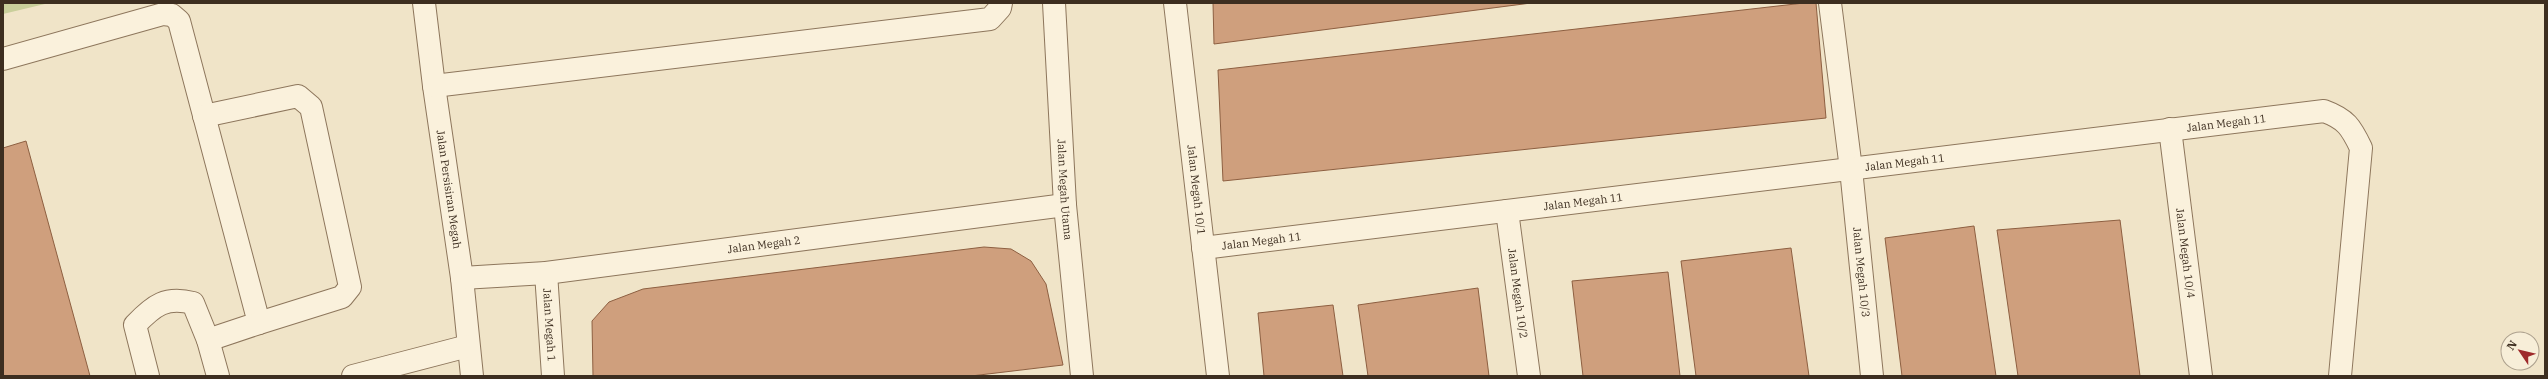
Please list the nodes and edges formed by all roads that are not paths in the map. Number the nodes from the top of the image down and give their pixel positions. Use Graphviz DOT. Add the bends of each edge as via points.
graph roads {
  1 [pos="424,3"];
  2 [pos="1001,3"];
  3 [pos="1054,3"];
  4 [pos="1175,3"];
  5 [pos="1830,3"];
  6 [pos="3,59"];
  7 [pos="434,86"];
  8 [pos="204,116"];
  9 [pos="2170,130"];
  10 [pos="1851,169"];
  11 [pos="1065,205"];
  12 [pos="1507,211"];
  13 [pos="1203,248"];
  14 [pos="546,273"];
  15 [pos="462,278"];
  16 [pos="259,323"];
  17 [pos="208,340"];
  18 [pos="468,346"];
  19 [pos="148,376"];
  20 [pos="218,376"];
  21 [pos="353,376"];
  22 [pos="472,376"];
  23 [pos="552,376"];
  24 [pos="1082,376"];
  25 [pos="1218,376"];
  26 [pos="1529,376"];
  27 [pos="1872,376"];
  28 [pos="2201,376"];
  29 [pos="2340,376"];
  1 -- 7 [label="street, Jalan Persisiran Megah"];
  2 -- 7 [label="street" via="995,15 984,19"];
  3 -- 11 [label="street, Jalan Megah Utama"];
  4 -- 13 [label="street, Jalan Megah 10/1"];
  5 -- 10 [label="street, Jalan Megah 10/3"];
  6 -- 8 [label="street" via="163,14 172,15 179,21"];
  7 -- 15 [label="street, Jalan Persisiran Megah"];
  8 -- 16 [label="street"];
  8 -- 16 [label="street" via="298,96 312,107 350,287 342,297"];
  9 -- 10 [label="street, Jalan Megah 11"];
  9 -- 28 [label="street, Jalan Megah 10/4"];
  9 -- 29 [label="street, Jalan Megah 11" via="2324,111 2341,117 2353,130 2361,148"];
  10 -- 12 [label="street, Jalan Megah 11"];
  10 -- 27 [label="street, Jalan Megah 10/3"];
  11 -- 14 [label="street, Jalan Megah 2"];
  11 -- 24 [label="street, Jalan Megah Utama"];
  12 -- 13 [label="street, Jalan Megah 11"];
  12 -- 26 [label="street, Jalan Megah 10/2"];
  13 -- 25 [label="street, Jalan Megah 10/1"];
  14 -- 15 [label="street, Jalan Megah 2"];
  14 -- 23 [label="street, Jalan Megah 1"];
  15 -- 18 [label="street, Jalan Persisiran Megah"];
  16 -- 17 [label="street"];
  17 -- 19 [label="street" via="193,303 177,299 151,308 135,325"];
  17 -- 20 [label="street"];
  18 -- 21 [label="street"];
  18 -- 22 [label="street, Jalan Persisiran Megah"];
}
